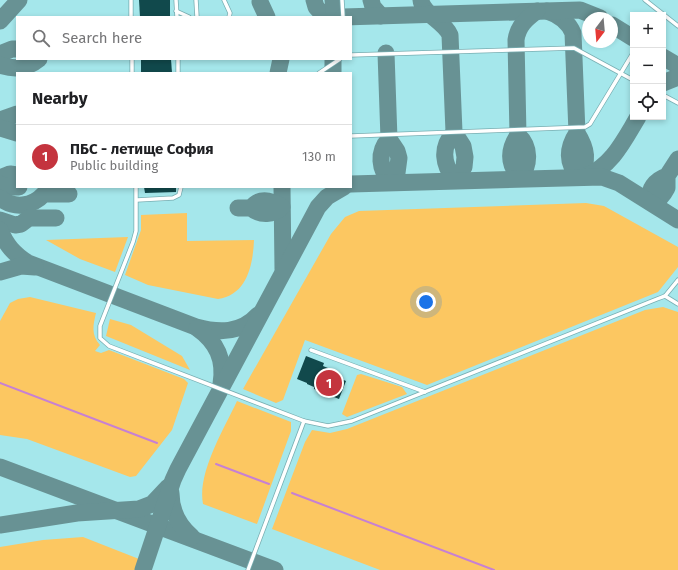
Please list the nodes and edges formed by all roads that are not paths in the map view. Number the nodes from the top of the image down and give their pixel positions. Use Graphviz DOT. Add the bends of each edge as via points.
graph roads {
  1 [pos="131,0"];
  2 [pos="176,0"];
  3 [pos="196,0"];
  4 [pos="224,0"];
  5 [pos="342,0"];
  6 [pos="645,0"];
  7 [pos="176,11"];
  8 [pos="660,11"];
  9 [pos="131,16"];
  10 [pos="177,16"];
  11 [pos="187,16"];
  12 [pos="197,16"];
  13 [pos="229,16"];
  14 [pos="343,16"];
  15 [pos="678,26"];
  16 [pos="352,55"];
  17 [pos="630,58"];
  18 [pos="132,60"];
  19 [pos="178,60"];
  20 [pos="338,60"];
  21 [pos="132,72"];
  22 [pos="178,72"];
  23 [pos="320,72"];
  24 [pos="621,73"];
  25 [pos="630,78"];
  26 [pos="666,97"];
  27 [pos="678,103"];
  28 [pos="352,136"];
  29 [pos="136,188"];
  30 [pos="181,188"];
  31 [pos="137,200"];
  32 [pos="678,280"];
  33 [pos="665,296"];
  34 [pos="678,304"];
  35 [pos="311,350"];
  36 [pos="425,392"];
  37 [pos="304,422"];
  38 [pos="248,570"];
  1 -- 9 [label="lane"];
  2 -- 7 [label="lane"];
  3 -- 12 [label="lane"];
  4 -- 13 [label="lane"];
  5 -- 14 [label="lane"];
  6 -- 8 [label="lane"];
  7 -- 10 [label="lane"];
  7 -- 11 [label="lane"];
  8 -- 15 [label="lane"];
  16 -- 24 [label="lane" via="574,48"];
  17 -- 24 [label="lane"];
  18 -- 21 [label="lane"];
  19 -- 22 [label="lane"];
  20 -- 23 [label="lane"];
  24 -- 25 [label="lane"];
  24 -- 28 [label="lane" via="586,127"];
  26 -- 27 [label="lane"];
  29 -- 31 [label="lane"];
  30 -- 31 [label="lane" via="179,195 173,198"];
  31 -- 37 [label="lane" via="136,231 100,326 100,338 109,346"];
  32 -- 33 [label="lane"];
  33 -- 34 [label="lane"];
  33 -- 36 [label="lane"];
  35 -- 36 [label="lane"];
  36 -- 37 [label="lane" via="352,421 328,426"];
  37 -- 38 [label="lane"];
}
